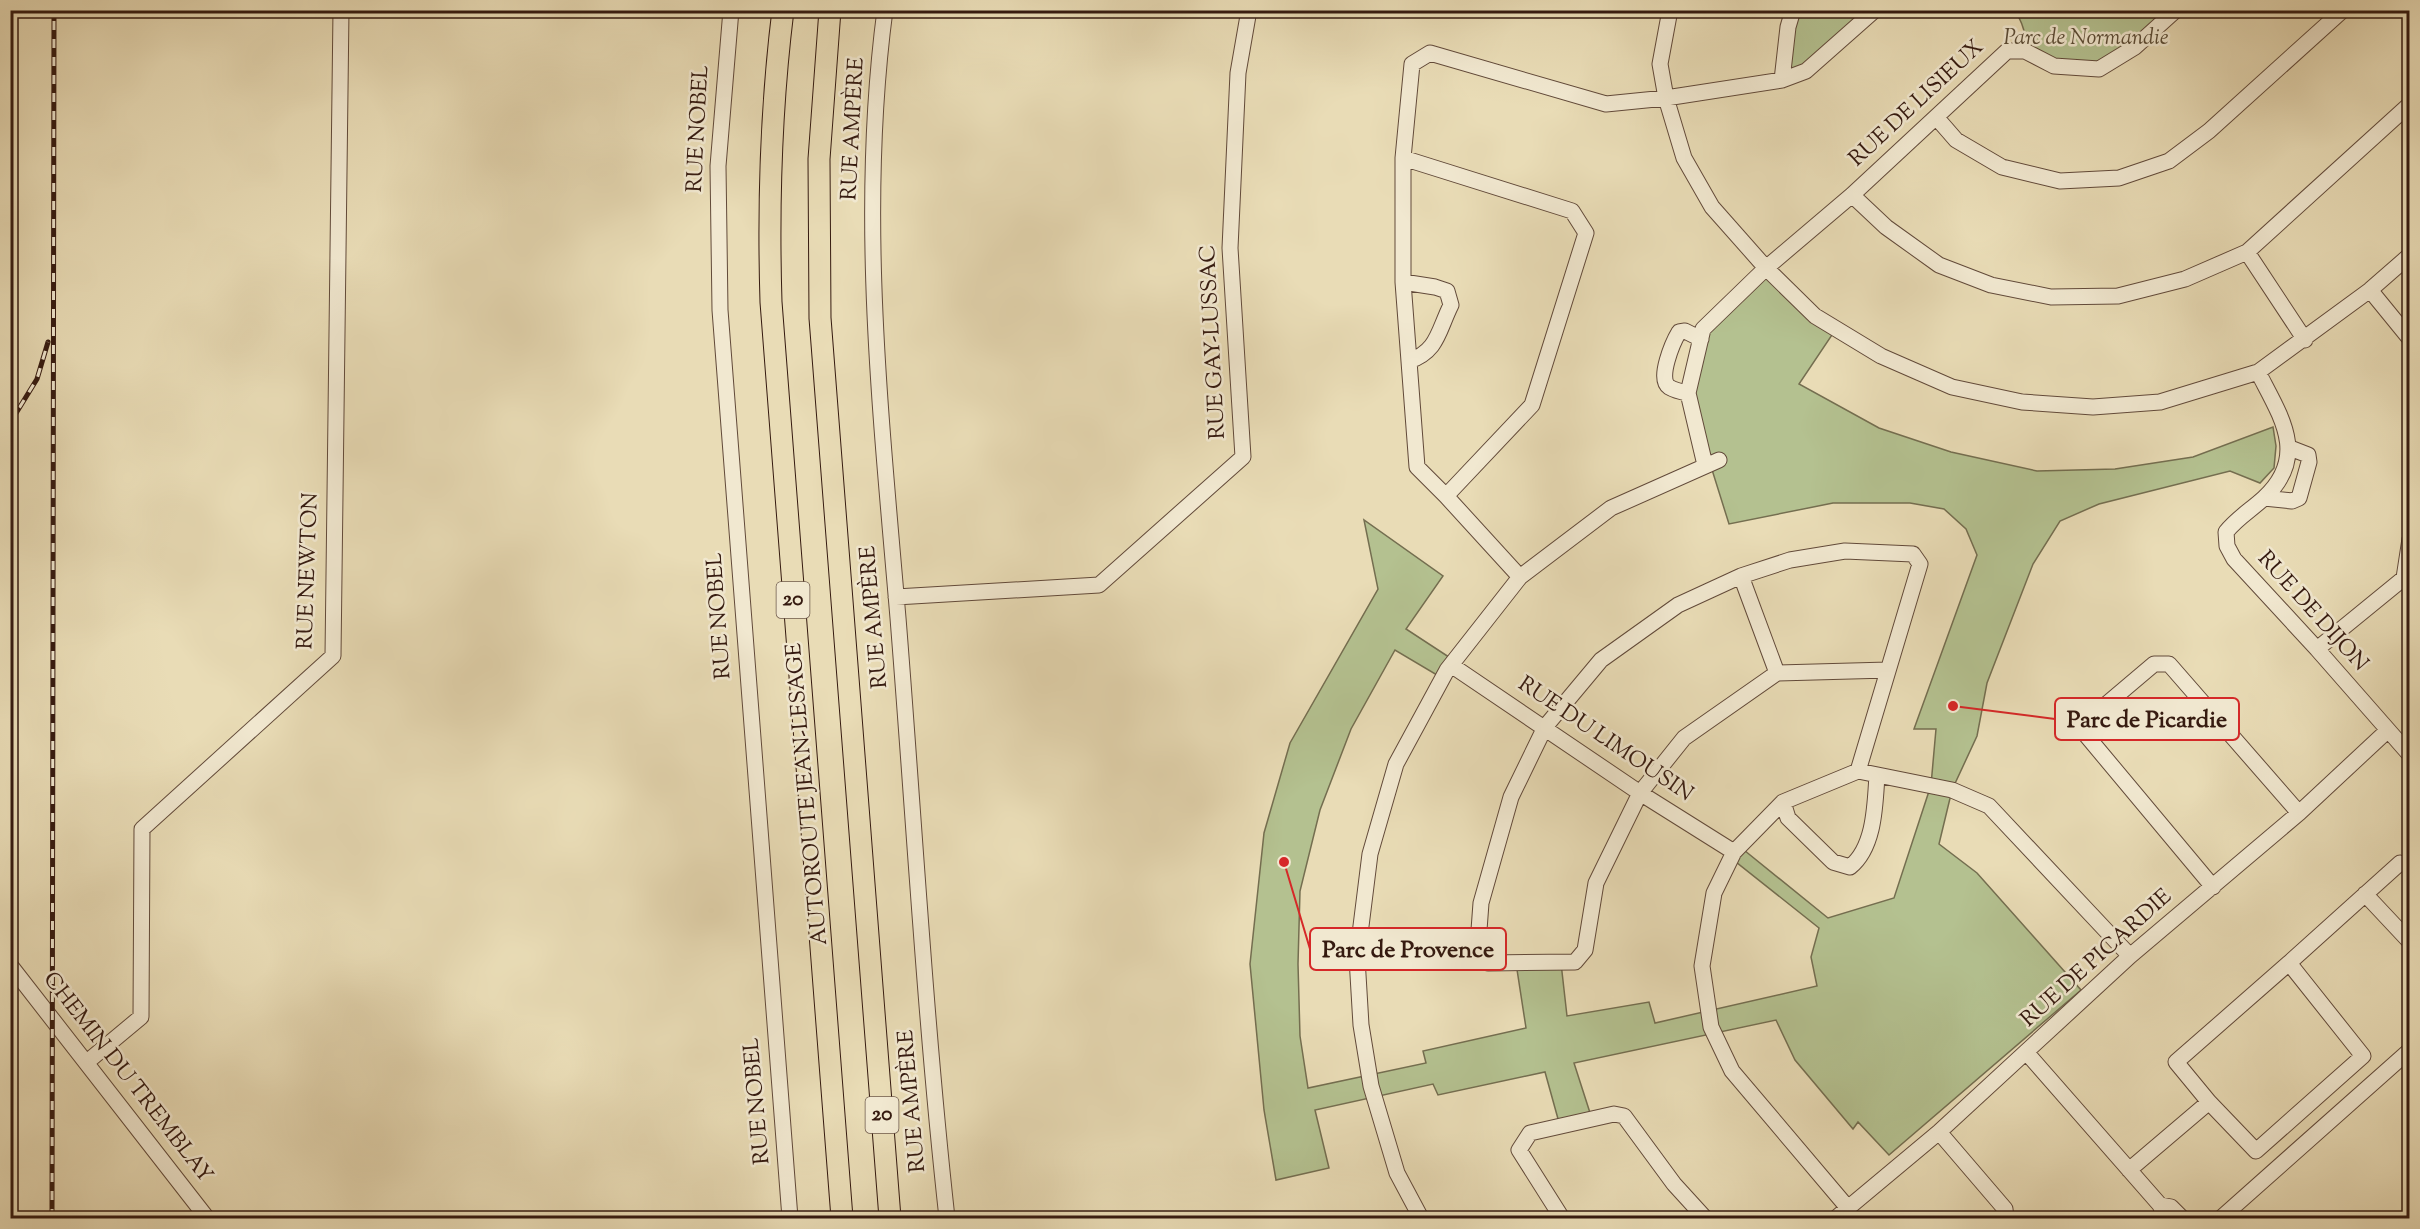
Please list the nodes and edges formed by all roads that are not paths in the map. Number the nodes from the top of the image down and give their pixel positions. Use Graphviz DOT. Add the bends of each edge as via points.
graph roads {
  1 [pos="341,10"];
  2 [pos="730,10"];
  3 [pos="783,10"];
  4 [pos="830,10"];
  5 [pos="885,10"];
  6 [pos="1249,10"];
  7 [pos="1670,10"];
  8 [pos="1793,10"];
  9 [pos="1875,10"];
  10 [pos="2176,10"];
  11 [pos="2343,10"];
  12 [pos="1782,80"];
  13 [pos="1666,98"];
  14 [pos="2409,104"];
  15 [pos="1936,117"];
  16 [pos="1403,158"];
  17 [pos="1852,195"];
  18 [pos="2247,252"];
  19 [pos="2409,255"];
  20 [pos="1766,268"];
  21 [pos="1403,282"];
  22 [pos="2370,290"];
  23 [pos="1701,339"];
  24 [pos="2409,339"];
  25 [pos="2305,340"];
  26 [pos="1409,361"];
  27 [pos="2258,372"];
  28 [pos="1688,393"];
  29 [pos="2290,448"];
  30 [pos="1446,496"];
  31 [pos="2264,498"];
  32 [pos="2409,538"];
  33 [pos="1741,576"];
  34 [pos="1520,577"];
  35 [pos="2407,581"];
  36 [pos="896,597"];
  37 [pos="2317,649"];
  38 [pos="1451,665"];
  39 [pos="1888,670"];
  40 [pos="1777,673"];
  41 [pos="1545,727"];
  42 [pos="2387,731"];
  43 [pos="2409,755"];
  44 [pos="1858,771"];
  45 [pos="1877,775"];
  46 [pos="1640,793"];
  47 [pos="1783,802"];
  48 [pos="2299,813"];
  49 [pos="1734,852"];
  50 [pos="2400,863"];
  51 [pos="2213,887"];
  52 [pos="2365,894"];
  53 [pos="2409,942"];
  54 [pos="2130,956"];
  55 [pos="2289,963"];
  56 [pos="10,965"];
  57 [pos="2409,1050"];
  58 [pos="2026,1052"];
  59 [pos="87,1062"];
  60 [pos="2209,1102"];
  61 [pos="1939,1132"];
  62 [pos="2129,1170"];
  63 [pos="1848,1208"];
  64 [pos="2162,1212"];
  65 [pos="207,1218"];
  66 [pos="790,1218"];
  67 [pos="842,1218"];
  68 [pos="890,1218"];
  69 [pos="947,1218"];
  70 [pos="1421,1218"];
  71 [pos="1562,1218"];
  72 [pos="1705,1218"];
  73 [pos="1836,1218"];
  74 [pos="2006,1218"];
  75 [pos="2182,1218"];
  76 [pos="2222,1218"];
  1 -- 59 [label="street, RUE NEWTON" via="333,656 142,829 141,1017"];
  2 -- 66 [label="street, RUE NOBEL" via="718,166 720,310"];
  3 -- 67 [label="highway, AUTOROUTE JEAN-LESAGE / 20" via="771,160 771,302"];
  4 -- 68 [label="highway, 20" via="818,185 820,318"];
  5 -- 36 [label="street, RUE AMPÈRE" via="874,146 872,267"];
  6 -- 36 [label="street, RUE GAY-LUSSAC" via="1238,73 1230,248 1243,457 1099,585"];
  7 -- 13 [label="street" via="1660,64"];
  8 -- 12 [label="street"];
  9 -- 12 [label="street" via="1806,71"];
  10 -- 15 [label="street, RUE DE LISIEUX" via="2135,47 2099,69 2054,66 2025,51 2007,51"];
  11 -- 15 [label="street" via="2209,131 2169,161 2120,178 2060,181 2002,167 1956,140"];
  12 -- 13 [label="street"];
  13 -- 16 [label="street" via="1606,104 1430,53 1412,64"];
  13 -- 20 [label="street" via="1684,158 1712,207"];
  14 -- 18 [label="street"];
  15 -- 17 [label="street, RUE DE LISIEUX"];
  16 -- 21 [label="street"];
  16 -- 30 [label="street" via="1572,212 1586,232 1532,405"];
  17 -- 18 [label="street" via="1886,227 1939,265 1991,285 2051,297 2118,296 2185,279"];
  17 -- 20 [label="street, RUE DE LISIEUX"];
  18 -- 25 [label="street"];
  19 -- 22 [label="street"];
  20 -- 23 [label="street, RUE DE LISIEUX" via="1703,329"];
  20 -- 27 [label="street" via="1815,316 1881,356 1952,387 2022,402 2093,407 2160,402"];
  21 -- 26 [label="street"];
  21 -- 26 [label="street" via="1447,291 1451,305 1433,344 1423,356"];
  22 -- 24 [label="street"];
  22 -- 25 [label="street"];
  23 -- 28 [label="street"];
  23 -- 28 [label="street" via="1679,332 1672,342 1664,374 1669,387"];
  25 -- 27 [label="street"];
  26 -- 30 [label="street" via="1416,467"];
  27 -- 29 [label="street" via="2284,422"];
  28 -- 34 [label="street" via="1712,463 1611,508"];
  29 -- 31 [label="street, RUE DE DIJON" via="2280,481"];
  29 -- 31 [label="street" via="2308,455 2299,498"];
  30 -- 34 [label="street"];
  31 -- 37 [label="street, RUE DE DIJON" via="2231,525 2226,532 2227,546 2234,559"];
  32 -- 35 [label="street"];
  33 -- 39 [label="street" via="1790,560 1845,551 1913,554 1920,564"];
  33 -- 40 [label="street"];
  33 -- 41 [label="street" via="1678,604 1601,660"];
  34 -- 38 [label="street"];
  35 -- 37 [label="street"];
  36 -- 69 [label="street, RUE AMPÈRE"];
  37 -- 42 [label="street, RUE DE DIJON"];
  38 -- 41 [label="street, RUE DU LIMOUSIN"];
  38 -- 70 [label="street" via="1395,764 1370,854 1357,958 1361,1025 1371,1086 1398,1173"];
  39 -- 40 [label="street"];
  39 -- 44 [label="street"];
  40 -- 46 [label="street" via="1684,738"];
  41 -- 46 [label="street, RUE DU LIMOUSIN"];
  41 -- 46 [label="street" via="1511,797 1481,903 1477,957 1488,963 1575,962 1585,950 1596,883"];
  42 -- 43 [label="street, RUE DE DIJON"];
  42 -- 48 [label="street, RUE DE PICARDIE"];
  44 -- 45 [label="street"];
  44 -- 47 [label="street"];
  45 -- 47 [label="street" via="1875,809 1866,843 1850,867 1833,862 1788,818"];
  45 -- 54 [label="street" via="1948,788 1989,806"];
  46 -- 49 [label="street, RUE DU LIMOUSIN"];
  47 -- 49 [label="street"];
  48 -- 51 [label="street, RUE DE PICARDIE"];
  48 -- 51 [label="street" via="2169,664 2154,664 2089,719 2086,735"];
  49 -- 63 [label="street" via="1714,893 1702,966 1713,1034 1732,1071"];
  50 -- 52 [label="street"];
  51 -- 54 [label="street, RUE DE PICARDIE"];
  52 -- 53 [label="street"];
  52 -- 55 [label="street"];
  54 -- 58 [label="street, RUE DE PICARDIE"];
  55 -- 60 [label="street" via="2176,1062"];
  55 -- 60 [label="street" via="2363,1056 2256,1151"];
  56 -- 59 [label="street, CHEMIN DU TREMBLAY"];
  57 -- 76 [label="street"];
  58 -- 61 [label="street, RUE DE PICARDIE"];
  58 -- 62 [label="street"];
  59 -- 65 [label="street, CHEMIN DU TREMBLAY"];
  60 -- 62 [label="street"];
  61 -- 63 [label="street, RUE DE PICARDIE"];
  61 -- 74 [label="street" via="2005,1209"];
  62 -- 64 [label="street"];
  63 -- 73 [label="street, RUE DE PICARDIE"];
  64 -- 75 [label="street" via="2171,1207"];
  71 -- 72 [label="street" via="1519,1150 1530,1133 1614,1114 1624,1116 1674,1184"];
}
